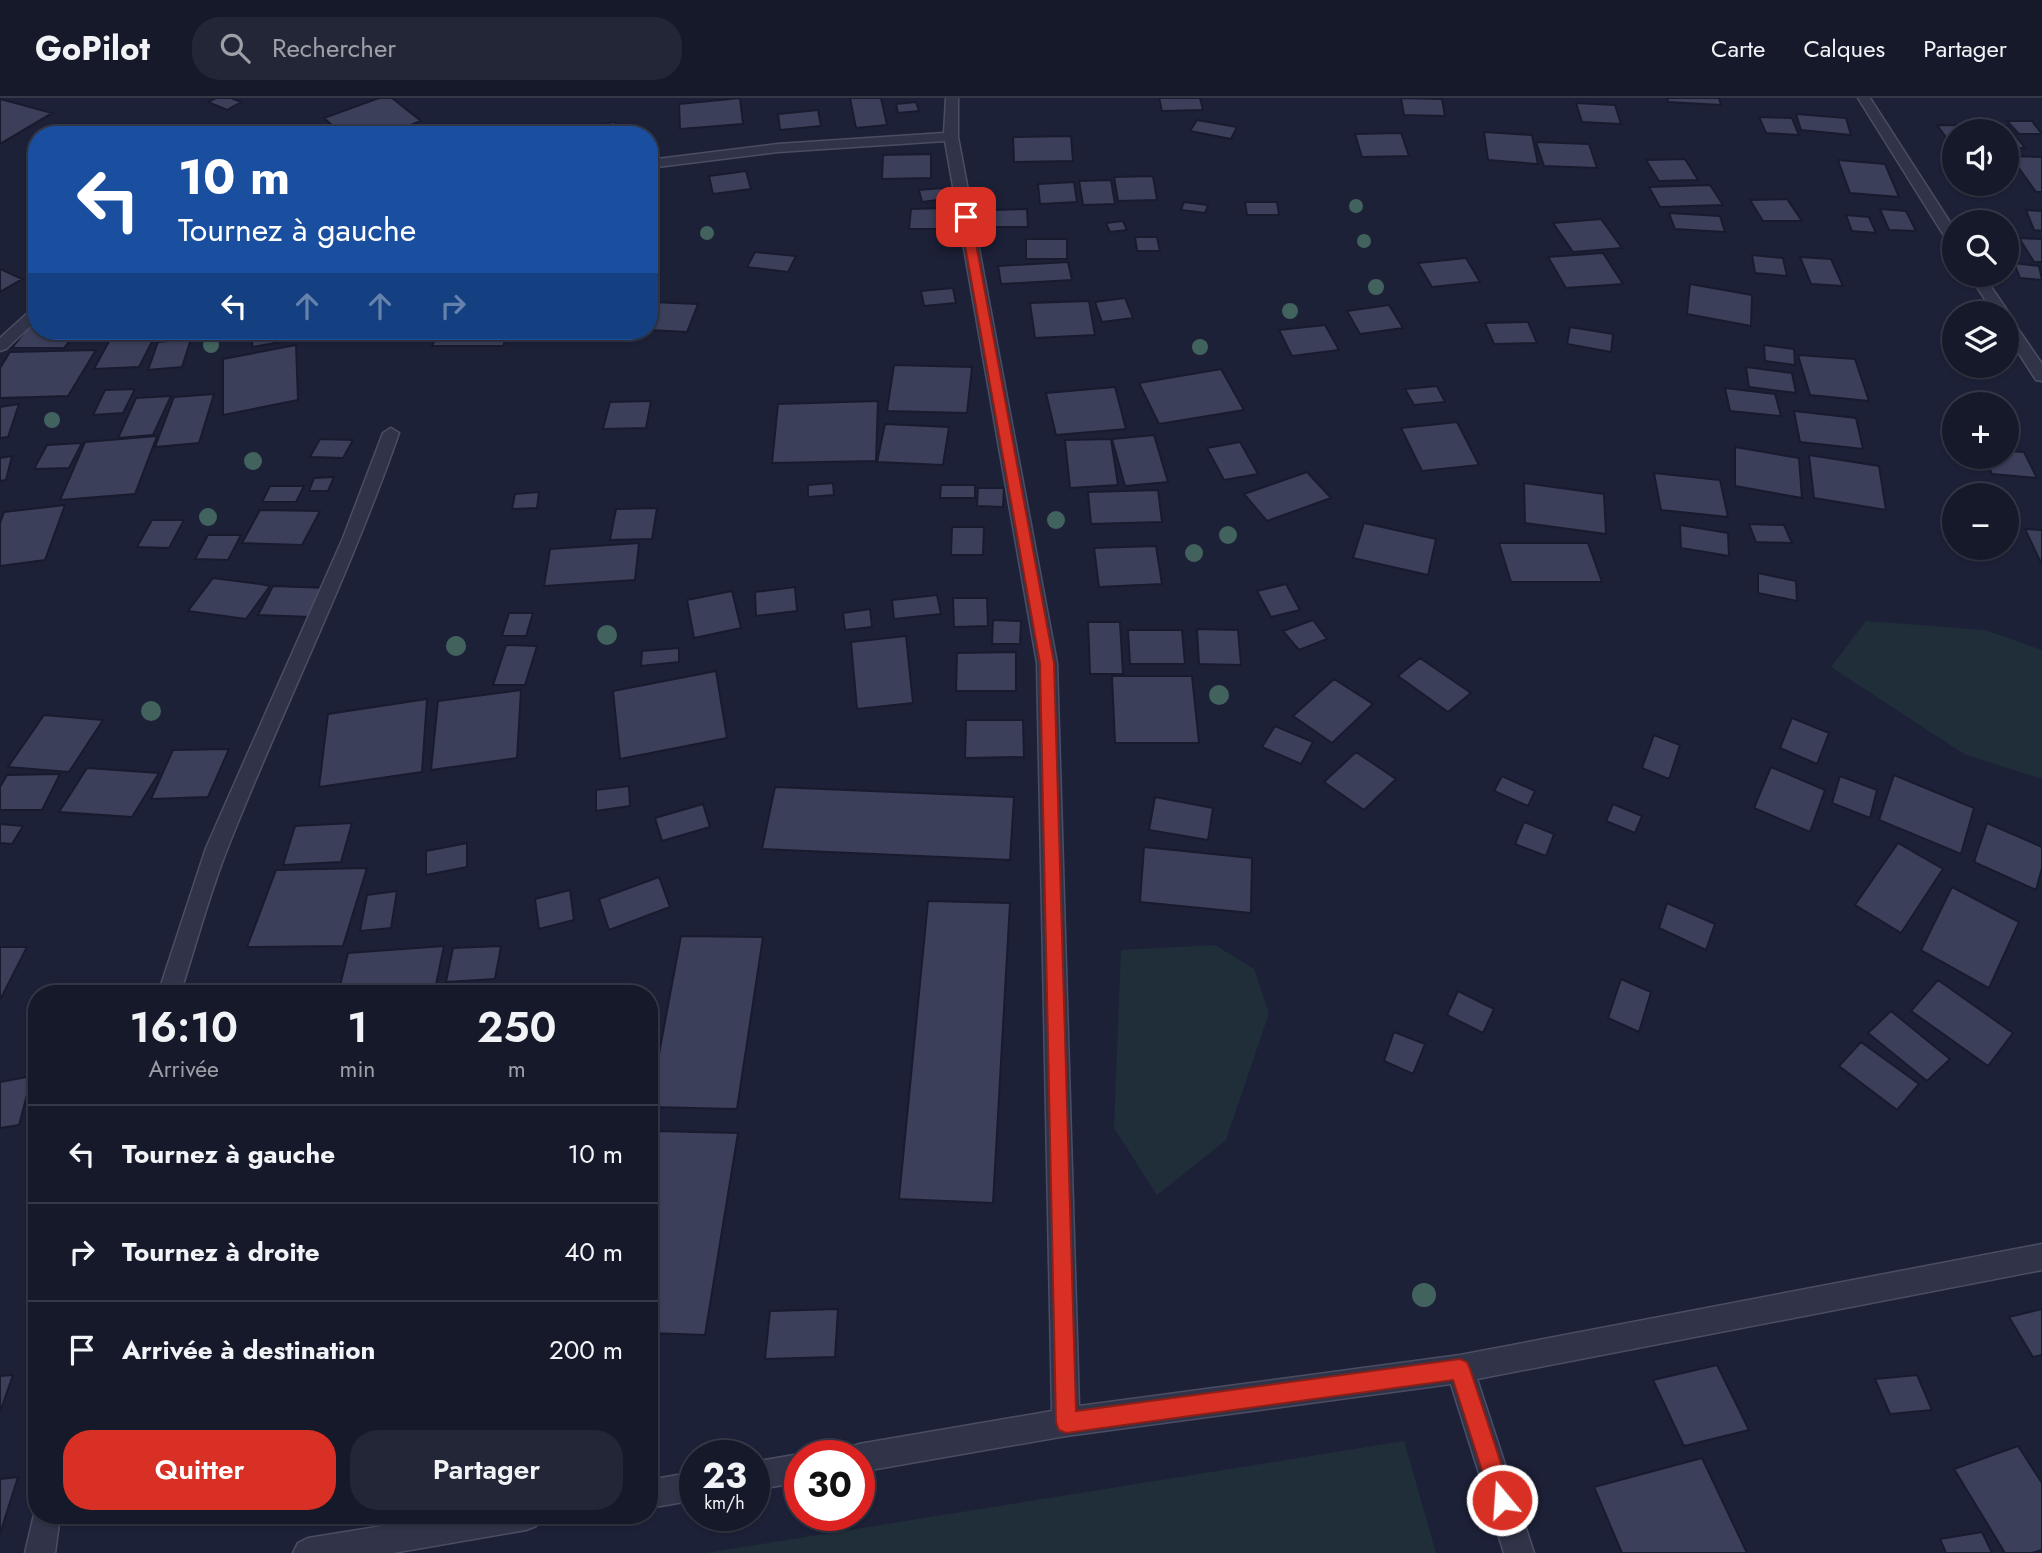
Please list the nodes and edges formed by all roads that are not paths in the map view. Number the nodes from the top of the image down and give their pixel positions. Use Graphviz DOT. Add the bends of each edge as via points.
graph roads {
  1 [pos="952,98"];
  2 [pos="1864,98"];
  3 [pos="951,137"];
  4 [pos="658,163"];
  5 [pos="1942,221"];
  6 [pos="28,320"];
  7 [pos="2019,341"];
  8 [pos="0,346"];
  9 [pos="2042,376"];
  10 [pos="391,433"];
  11 [pos="172,985"];
  12 [pos="2042,1257"];
  13 [pos="1460,1369"];
  14 [pos="1066,1422"];
  15 [pos="875,1455"];
  16 [pos="679,1489"];
  17 [pos="658,1492"];
  18 [pos="45,1524"];
  19 [pos="479,1524"];
  20 [pos="40,1553"];
  21 [pos="308,1553"];
  22 [pos="1519,1553"];
  1 -- 3 [label="street"];
  2 -- 5 [label="street"];
  3 -- 4 [label="street" via="778,148"];
  3 -- 14 [label="street" via="1047,663"];
  6 -- 8 [label="street"];
  7 -- 9 [label="street"];
  10 -- 11 [label="street" via="323,608 217,850"];
  12 -- 13 [label="street"];
  13 -- 14 [label="street"];
  13 -- 22 [label="street"];
  14 -- 15 [label="street"];
  16 -- 17 [label="street"];
  18 -- 20 [label="street"];
  19 -- 21 [label="street"];
}
